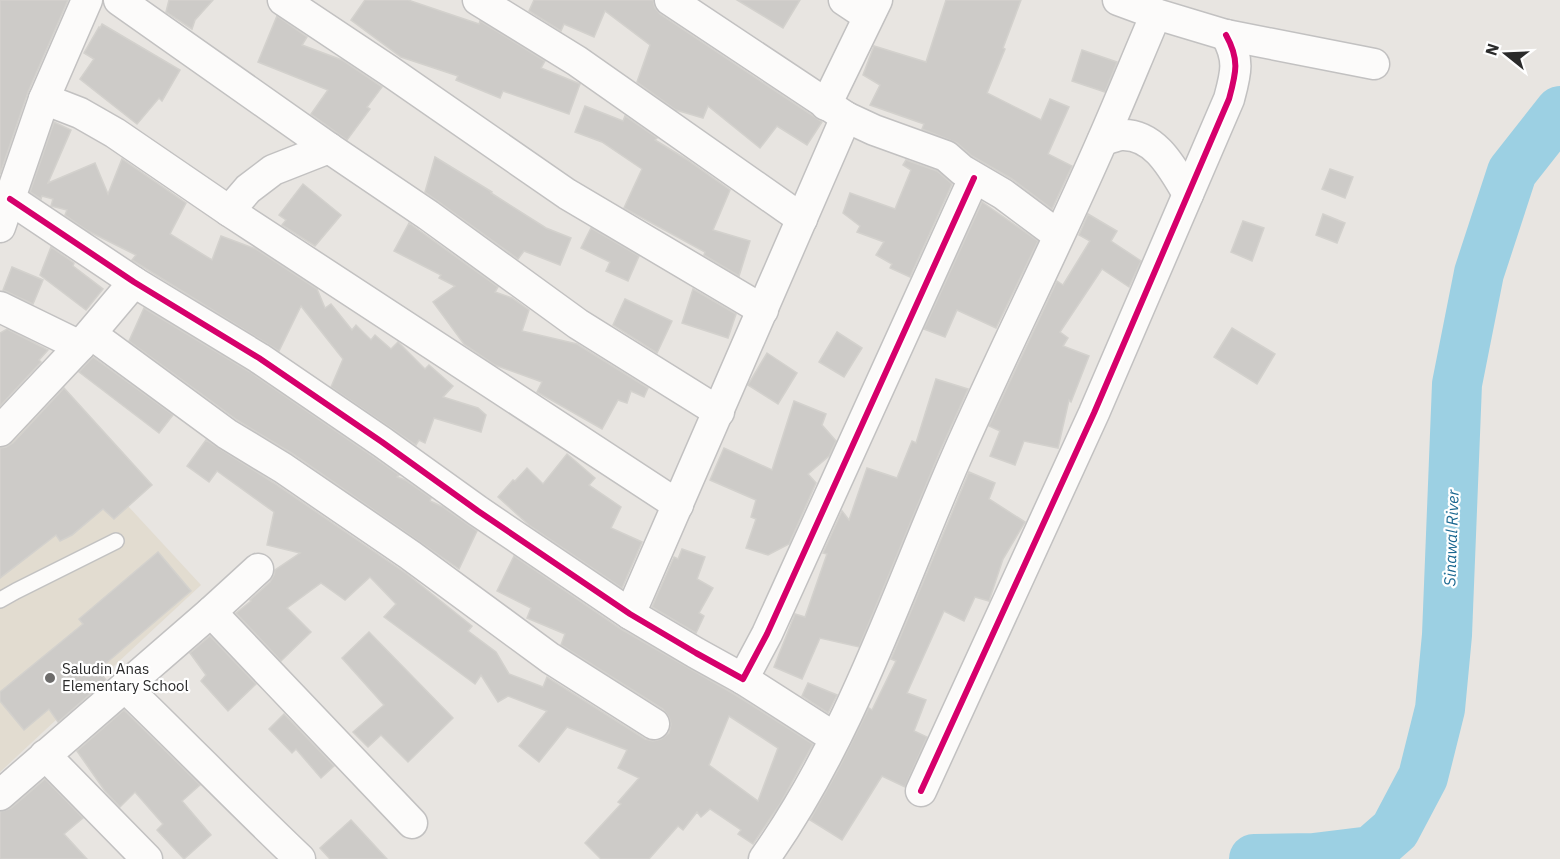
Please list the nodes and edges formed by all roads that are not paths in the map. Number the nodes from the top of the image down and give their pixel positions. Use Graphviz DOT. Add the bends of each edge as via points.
graph roads {
  1 [pos="87,0"];
  2 [pos="119,0"];
  3 [pos="283,0"];
  4 [pos="478,0"];
  5 [pos="670,0"];
  6 [pos="844,0"];
  7 [pos="1118,0"];
  8 [pos="873,8"];
  9 [pos="1156,14"];
  10 [pos="1226,35"];
  11 [pos="1374,64"];
  12 [pos="44,99"];
  13 [pos="836,111"];
  14 [pos="1103,140"];
  15 [pos="329,148"];
  16 [pos="975,178"];
  17 [pos="8,181"];
  18 [pos="1188,194"];
  19 [pos="229,211"];
  20 [pos="802,219"];
  21 [pos="0,227"];
  22 [pos="1058,235"];
  23 [pos="134,282"];
  24 [pos="0,307"];
  25 [pos="763,310"];
  26 [pos="86,340"];
  27 [pos="719,412"];
  28 [pos="0,431"];
  29 [pos="678,505"];
  30 [pos="116,541"];
  31 [pos="258,569"];
  32 [pos="0,600"];
  33 [pos="211,612"];
  34 [pos="630,614"];
  35 [pos="743,679"];
  36 [pos="125,687"];
  37 [pos="654,724"];
  38 [pos="835,738"];
  39 [pos="45,755"];
  40 [pos="921,790"];
  41 [pos="0,795"];
  42 [pos="412,823"];
  43 [pos="147,859"];
  44 [pos="300,859"];
  45 [pos="764,859"];
  1 -- 12 [label="street"];
  2 -- 15 [label="street"];
  3 -- 25 [label="street" via="567,194"];
  4 -- 20 [label="street" via="577,60"];
  5 -- 13 [label="street"];
  6 -- 8 [label="street"];
  7 -- 9 [label="street"];
  8 -- 13 [label="street"];
  9 -- 10 [label="street"];
  9 -- 14 [label="street"];
  10 -- 11 [label="street"];
  10 -- 18 [label="street" via="1233,47 1235,78"];
  12 -- 17 [label="street"];
  12 -- 19 [label="street" via="115,133"];
  13 -- 16 [label="street" via="874,130 946,156"];
  13 -- 20 [label="street"];
  14 -- 18 [label="street" via="1120,135 1148,142 1160,152"];
  14 -- 22 [label="street"];
  15 -- 19 [label="street" via="273,170 248,189"];
  15 -- 27 [label="street" via="578,324"];
  16 -- 22 [label="street"];
  16 -- 35 [label="street"];
  17 -- 21 [label="street"];
  17 -- 23 [label="street"];
  18 -- 40 [label="street" via="1094,412"];
  19 -- 29 [label="street"];
  20 -- 25 [label="street"];
  22 -- 38 [label="street"];
  23 -- 26 [label="street"];
  23 -- 34 [label="street" via="259,358"];
  24 -- 26 [label="street"];
  25 -- 27 [label="street"];
  26 -- 28 [label="street"];
  26 -- 37 [label="street" via="283,468 550,658"];
  27 -- 29 [label="street"];
  29 -- 34 [label="street"];
  30 -- 32 [label="lane"];
  31 -- 33 [label="street"];
  33 -- 36 [label="street"];
  33 -- 42 [label="street"];
  34 -- 35 [label="street"];
  35 -- 38 [label="street"];
  36 -- 39 [label="street"];
  36 -- 44 [label="street"];
  38 -- 45 [label="street" via="803,801"];
  39 -- 41 [label="street"];
  39 -- 43 [label="street"];
}
